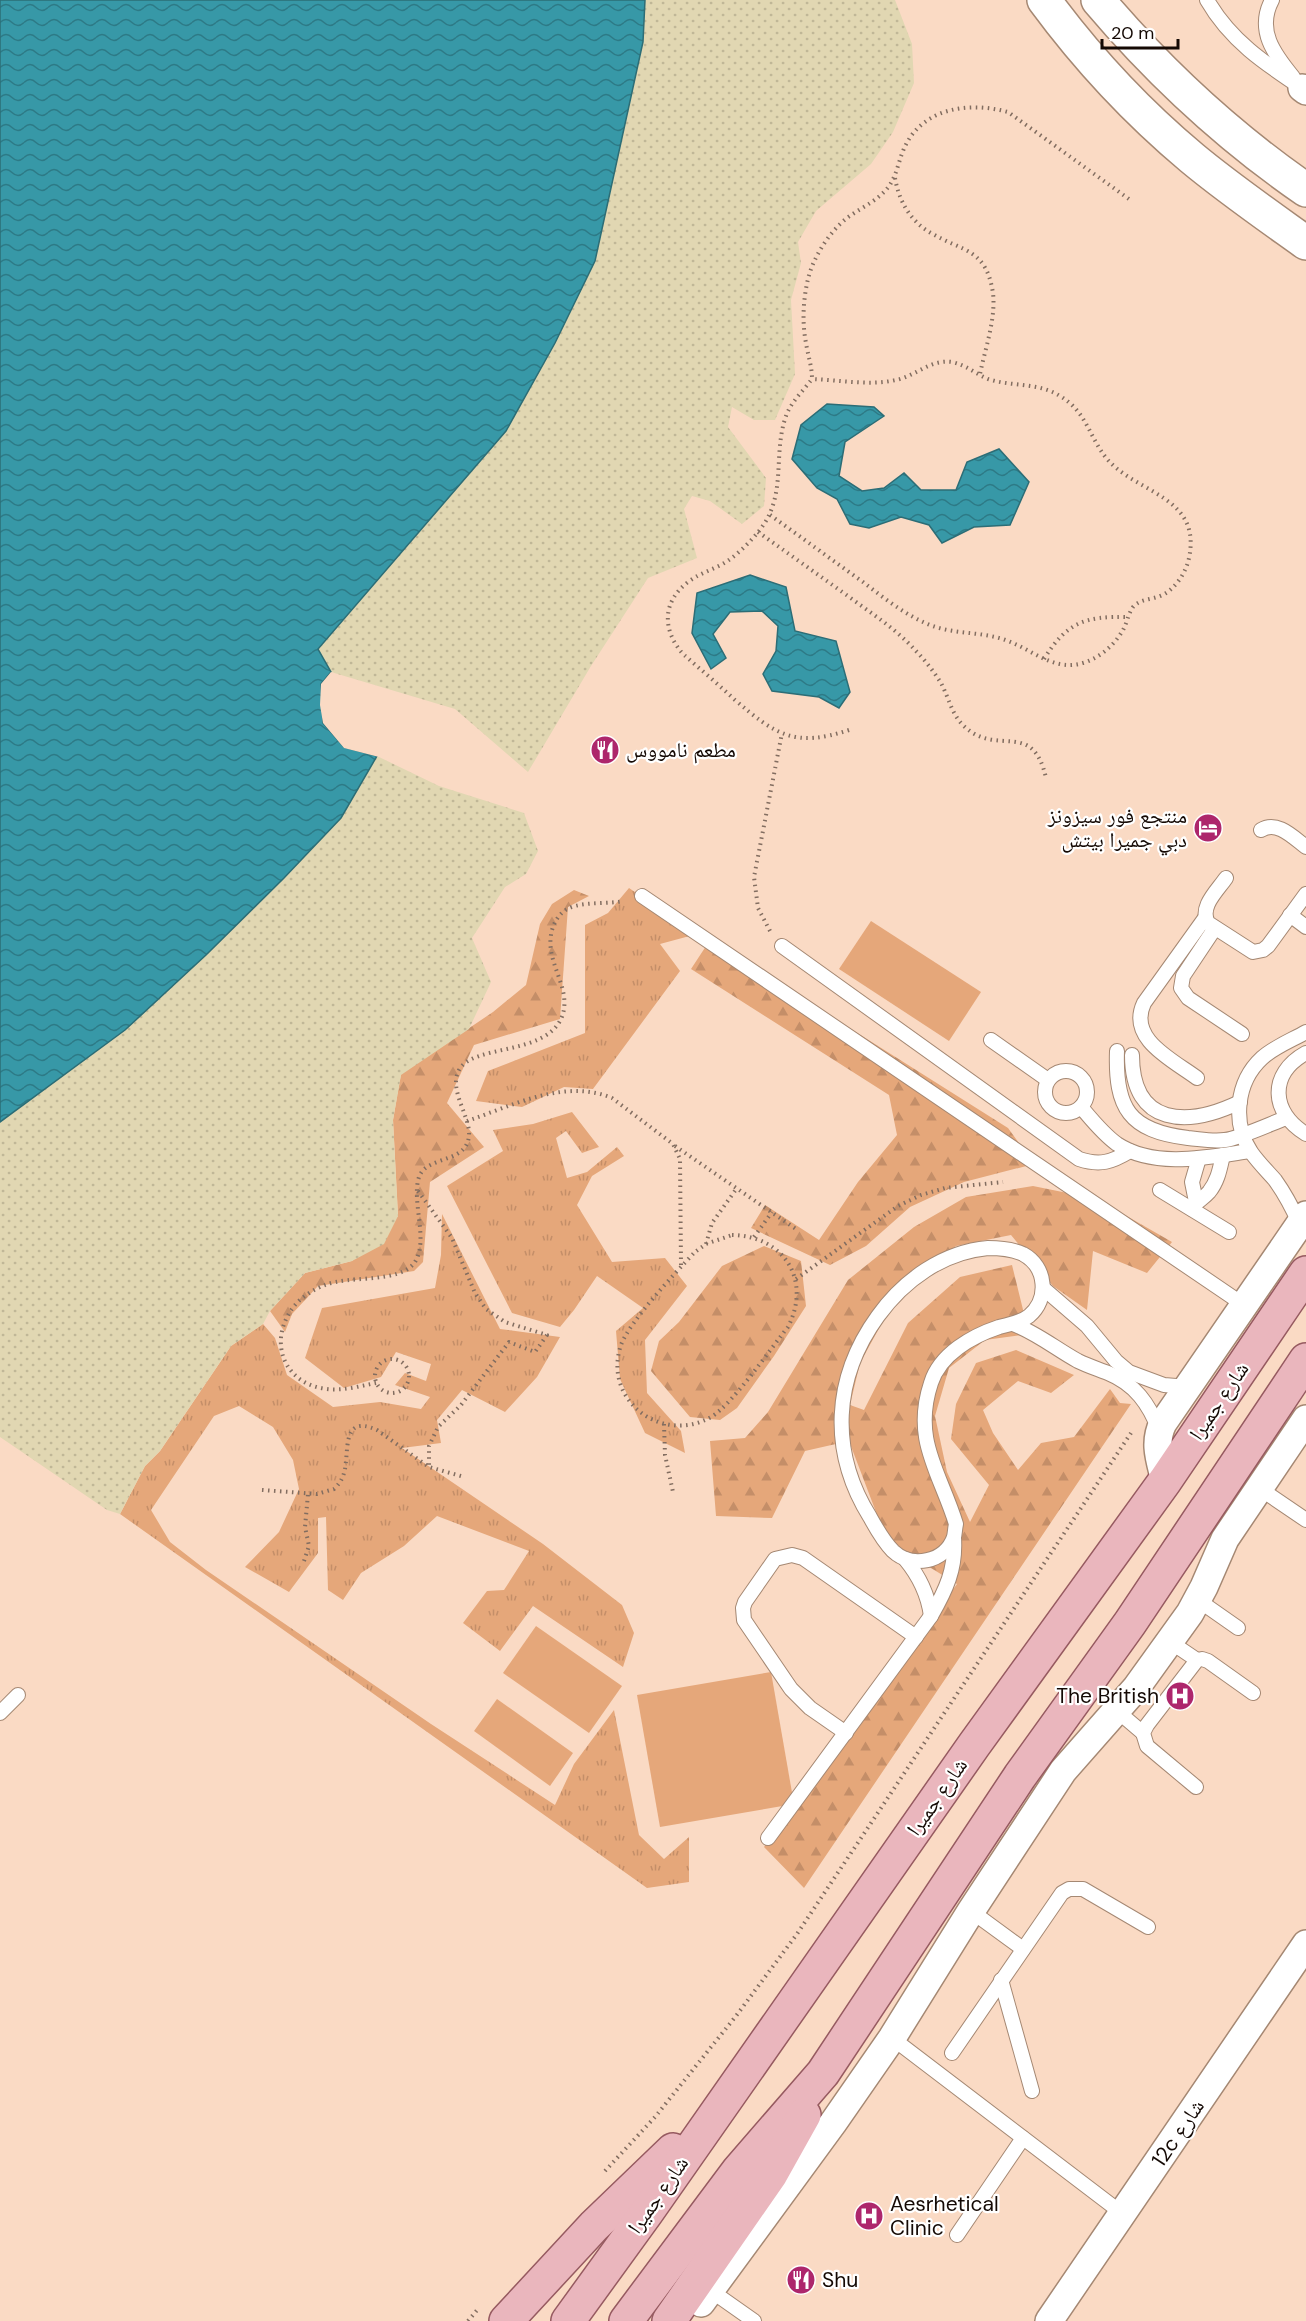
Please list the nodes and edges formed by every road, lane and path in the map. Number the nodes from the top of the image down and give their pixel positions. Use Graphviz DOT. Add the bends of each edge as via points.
graph roads {
  1 [pos="1044,0"];
  2 [pos="1098,0"];
  3 [pos="1207,0"];
  4 [pos="1272,0"];
  5 [pos="1304,89"];
  6 [pos="895,178"];
  7 [pos="1306,190"];
  8 [pos="1129,199"];
  9 [pos="1306,243"];
  10 [pos="980,375"];
  11 [pos="812,379"];
  12 [pos="770,515"];
  13 [pos="758,532"];
  14 [pos="1128,617"];
  15 [pos="1044,660"];
  16 [pos="849,730"];
  17 [pos="782,734"];
  18 [pos="1046,778"];
  19 [pos="1261,830"];
  20 [pos="1306,847"];
  21 [pos="1226,878"];
  22 [pos="642,896"];
  23 [pos="1305,897"];
  24 [pos="1290,915"];
  25 [pos="1210,923"];
  26 [pos="1306,927"];
  27 [pos="782,946"];
  28 [pos="1306,1032"];
  29 [pos="1242,1034"];
  30 [pos="991,1040"];
  31 [pos="1118,1051"];
  32 [pos="1306,1053"];
  33 [pos="1132,1055"];
  34 [pos="1197,1078"];
  35 [pos="1048,1080"];
  36 [pos="1240,1102"];
  37 [pos="1081,1107"];
  38 [pos="1286,1118"];
  39 [pos="467,1121"];
  40 [pos="1243,1134"];
  41 [pos="1306,1134"];
  42 [pos="673,1144"];
  43 [pos="1130,1151"];
  44 [pos="1250,1151"];
  45 [pos="1223,1155"];
  46 [pos="1199,1158"];
  47 [pos="1003,1182"];
  48 [pos="736,1188"];
  49 [pos="418,1190"];
  50 [pos="1160,1190"];
  51 [pos="1194,1205"];
  52 [pos="772,1212"];
  53 [pos="1303,1220"];
  54 [pos="796,1228"];
  55 [pos="1229,1232"];
  56 [pos="754,1238"];
  57 [pos="706,1244"];
  58 [pos="681,1266"];
  59 [pos="1306,1273"];
  60 [pos="796,1279"];
  61 [pos="1043,1288"];
  62 [pos="1244,1305"];
  63 [pos="1013,1324"];
  64 [pos="1306,1360"];
  65 [pos="1116,1361"];
  66 [pos="1108,1373"];
  67 [pos="376,1383"];
  68 [pos="1188,1387"];
  69 [pos="1154,1419"];
  70 [pos="1306,1419"];
  71 [pos="664,1424"];
  72 [pos="429,1467"];
  73 [pos="461,1476"];
  74 [pos="1165,1481"];
  75 [pos="1259,1488"];
  76 [pos="262,1490"];
  77 [pos="673,1492"];
  78 [pos="308,1494"];
  79 [pos="1306,1520"];
  80 [pos="954,1538"];
  81 [pos="905,1559"];
  82 [pos="304,1561"];
  83 [pos="1198,1600"];
  84 [pos="931,1617"];
  85 [pos="1238,1628"];
  86 [pos="916,1636"];
  87 [pos="1169,1641"];
  88 [pos="1197,1660"];
  89 [pos="1253,1693"];
  90 [pos="18,1695"];
  91 [pos="1116,1710"];
  92 [pos="0,1713"];
  93 [pos="846,1733"];
  94 [pos="1143,1733"];
  95 [pos="1196,1787"];
  96 [pos="768,1838"];
  97 [pos="971,1911"];
  98 [pos="1148,1927"];
  99 [pos="1306,1944"];
  100 [pos="1023,1949"];
  101 [pos="1001,1980"];
  102 [pos="892,2038"];
  103 [pos="952,2053"];
  104 [pos="823,2073"];
  105 [pos="1032,2091"];
  106 [pos="724,2101"];
  107 [pos="1023,2138"];
  108 [pos="600,2177"];
  109 [pos="1123,2214"];
  110 [pos="957,2235"];
  111 [pos="710,2290"];
  112 [pos="494,2313"];
  113 [pos="468,2321"];
  114 [pos="568,2321"];
  115 [pos="626,2321"];
  116 [pos="669,2321"];
  117 [pos="688,2321"];
  118 [pos="754,2321"];
  119 [pos="1049,2321"];
  1 -- 9 [label="street" via="1152,122 1232,190"];
  2 -- 7 [label="street" via="1203,109"];
  3 -- 5 [label="lane" via="1240,44"];
  4 -- 5 [label="lane" via="1265,25 1269,42 1277,58"];
  6 -- 8 [label="path" via="912,134 928,120 957,108 988,106 1008,112"];
  6 -- 10 [label="path" via="902,204 919,224 971,252 985,268 993,308"];
  6 -- 11 [label="path" via="876,200 846,219 818,255 808,278 803,323"];
  10 -- 11 [label="path" via="965,366 944,362 885,382"];
  10 -- 14 [label="path" via="1039,387 1063,397 1119,470 1162,495 1184,517 1191,546 1183,575 1163,595 1139,601"];
  11 -- 12 [label="path" via="786,416 780,474"];
  12 -- 13 [label="path"];
  12 -- 15 [label="path" via="915,618 948,631 994,636"];
  13 -- 17 [label="path" via="729,560 681,588 671,604 668,623 672,641 682,654 765,726"];
  13 -- 18 [label="path" via="904,638 940,682 964,726 979,738 1020,742 1030,747 1040,756"];
  14 -- 15 [label="path" via="1081,621 1060,636"];
  14 -- 15 [label="path" via="1118,638 1097,657 1070,665"];
  16 -- 17 [label="path" via="827,737"];
  17 -- 27 [label="path" via="754,877 758,908"];
  19 -- 20 [label="lane" via="1279,828"];
  21 -- 25 [label="lane" via="1206,906"];
  22 -- 39 [label="path" via="607,904 576,905 564,910 555,921 549,944 563,991 561,1018 541,1038 464,1063 456,1078"];
  22 -- 62 [label="lane"];
  23 -- 24 [label="lane"];
  24 -- 25 [label="lane" via="1268,946 1258,951 1248,949"];
  24 -- 26 [label="lane"];
  25 -- 29 [label="lane" via="1181,988 1188,998"];
  25 -- 34 [label="lane" via="1144,1003 1139,1018 1148,1040"];
  27 -- 43 [label="lane" via="1079,1159 1105,1164"];
  28 -- 36 [label="lane" via="1262,1058 1250,1074"];
  30 -- 35 [label="lane"];
  31 -- 40 [label="lane" via="1116,1074 1122,1100 1128,1112 1149,1129 1213,1141"];
  32 -- 38 [label="lane" via="1285,1071 1279,1087 1279,1103"];
  33 -- 36 [label="lane" via="1137,1089 1161,1113 1183,1118 1198,1116"];
  35 -- 37 [label="lane" via="1045,1098 1056,1112 1065,1114"];
  35 -- 37 [label="lane" via="1063,1071 1080,1076 1087,1092"];
  36 -- 40 [label="lane"];
  37 -- 43 [label="lane" via="1105,1134"];
  38 -- 40 [label="lane"];
  38 -- 41 [label="lane"];
  39 -- 42 [label="path" via="550,1093 584,1091 612,1098"];
  39 -- 49 [label="path" via="468,1142 463,1150 426,1167 419,1176"];
  40 -- 44 [label="lane"];
  42 -- 48 [label="path"];
  42 -- 58 [label="path" via="682,1167"];
  43 -- 46 [label="lane" via="1149,1157"];
  44 -- 45 [label="lane"];
  44 -- 53 [label="lane"];
  45 -- 46 [label="lane"];
  45 -- 51 [label="lane" via="1214,1185"];
  46 -- 51 [label="lane" via="1192,1182"];
  47 -- 60 [label="path" via="945,1188 921,1195 898,1206"];
  48 -- 52 [label="path"];
  48 -- 57 [label="path" via="712,1223"];
  49 -- 67 [label="path" via="416,1261 394,1275 325,1284 295,1305 281,1330 285,1363 309,1384 344,1389"];
  49 -- 72 [label="path" via="452,1238 475,1293 486,1309 506,1322 547,1335 535,1352 509,1342 461,1405 438,1427 429,1446"];
  50 -- 51 [label="lane"];
  51 -- 55 [label="lane"];
  52 -- 54 [label="path"];
  52 -- 56 [label="path"];
  53 -- 62 [label="street"];
  56 -- 57 [label="path" via="732,1235"];
  56 -- 60 [label="path" via="782,1255"];
  57 -- 58 [label="path"];
  58 -- 71 [label="path" via="630,1329 618,1360 625,1394 635,1408"];
  59 -- 74 [label="main road, شارع جميرا"];
  60 -- 71 [label="path" via="797,1304 788,1327 726,1404 698,1423"];
  61 -- 63 [label="lane" via="1034,1311"];
  61 -- 65 [label="lane" via="1087,1326"];
  61 -- 81 [label="lane" via="1034,1261 1002,1248 972,1250 949,1256 908,1284 867,1331 844,1389 841,1412 846,1459 862,1504 893,1551"];
  62 -- 68 [label="street"];
  63 -- 66 [label="lane" via="1080,1362"];
  63 -- 80 [label="lane" via="991,1330 947,1357 932,1380 924,1408 924,1437 956,1524"];
  64 -- 104 [label="main road" via="1130,1623 1020,1776"];
  65 -- 66 [label="lane"];
  65 -- 68 [label="lane" via="1146,1379"];
  66 -- 69 [label="lane" via="1132,1387"];
  67 -- 67 [label="path" via="389,1392 400,1391 408,1382 406,1366 398,1360 386,1360 377,1366"];
  68 -- 69 [label="street"];
  69 -- 74 [label="street"];
  69 -- 108 [label="path" via="797,1934 655,2117"];
  70 -- 75 [label="street"];
  71 -- 77 [label="path" via="665,1455"];
  72 -- 73 [label="path"];
  72 -- 78 [label="path" via="377,1430 368,1425 357,1426 349,1433 340,1482 326,1493"];
  74 -- 106 [label="main road, شارع جميرا"];
  75 -- 79 [label="lane"];
  75 -- 83 [label="street" via="1225,1539"];
  76 -- 78 [label="path"];
  78 -- 82 [label="path" via="305,1527 309,1546"];
  80 -- 81 [label="lane" via="934,1559"];
  80 -- 84 [label="lane" via="950,1579"];
  81 -- 84 [label="lane" via="923,1585"];
  83 -- 85 [label="lane"];
  83 -- 87 [label="street"];
  84 -- 86 [label="lane"];
  86 -- 93 [label="lane"];
  86 -- 93 [label="lane" via="802,1558 792,1555 775,1559 745,1602 744,1620 791,1689"];
  87 -- 88 [label="lane"];
  87 -- 91 [label="street"];
  88 -- 89 [label="lane" via="1208,1661"];
  88 -- 94 [label="lane"];
  90 -- 92 [label="lane"];
  91 -- 94 [label="lane"];
  91 -- 97 [label="street" via="1063,1771"];
  93 -- 96 [label="lane"];
  94 -- 95 [label="lane" via="1147,1746"];
  97 -- 100 [label="lane"];
  97 -- 102 [label="street"];
  98 -- 100 [label="lane" via="1090,1892 1069,1889 1057,1898"];
  99 -- 109 [label="street, 12c شارع"];
  100 -- 101 [label="lane"];
  101 -- 103 [label="lane"];
  101 -- 105 [label="lane"];
  102 -- 107 [label="lane"];
  102 -- 111 [label="street"];
  104 -- 115 [label="main road" via="738,2171"];
  104 -- 116 [label="main road" via="771,2174"];
  106 -- 112 [label="main road" via="594,2226"];
  106 -- 114 [label="main road, شارع جميرا"];
  107 -- 109 [label="lane"];
  107 -- 110 [label="lane"];
  109 -- 119 [label="street, 12c شارع"];
  111 -- 117 [label="street"];
  111 -- 118 [label="lane"];
  112 -- 113 [label="path"];
}
